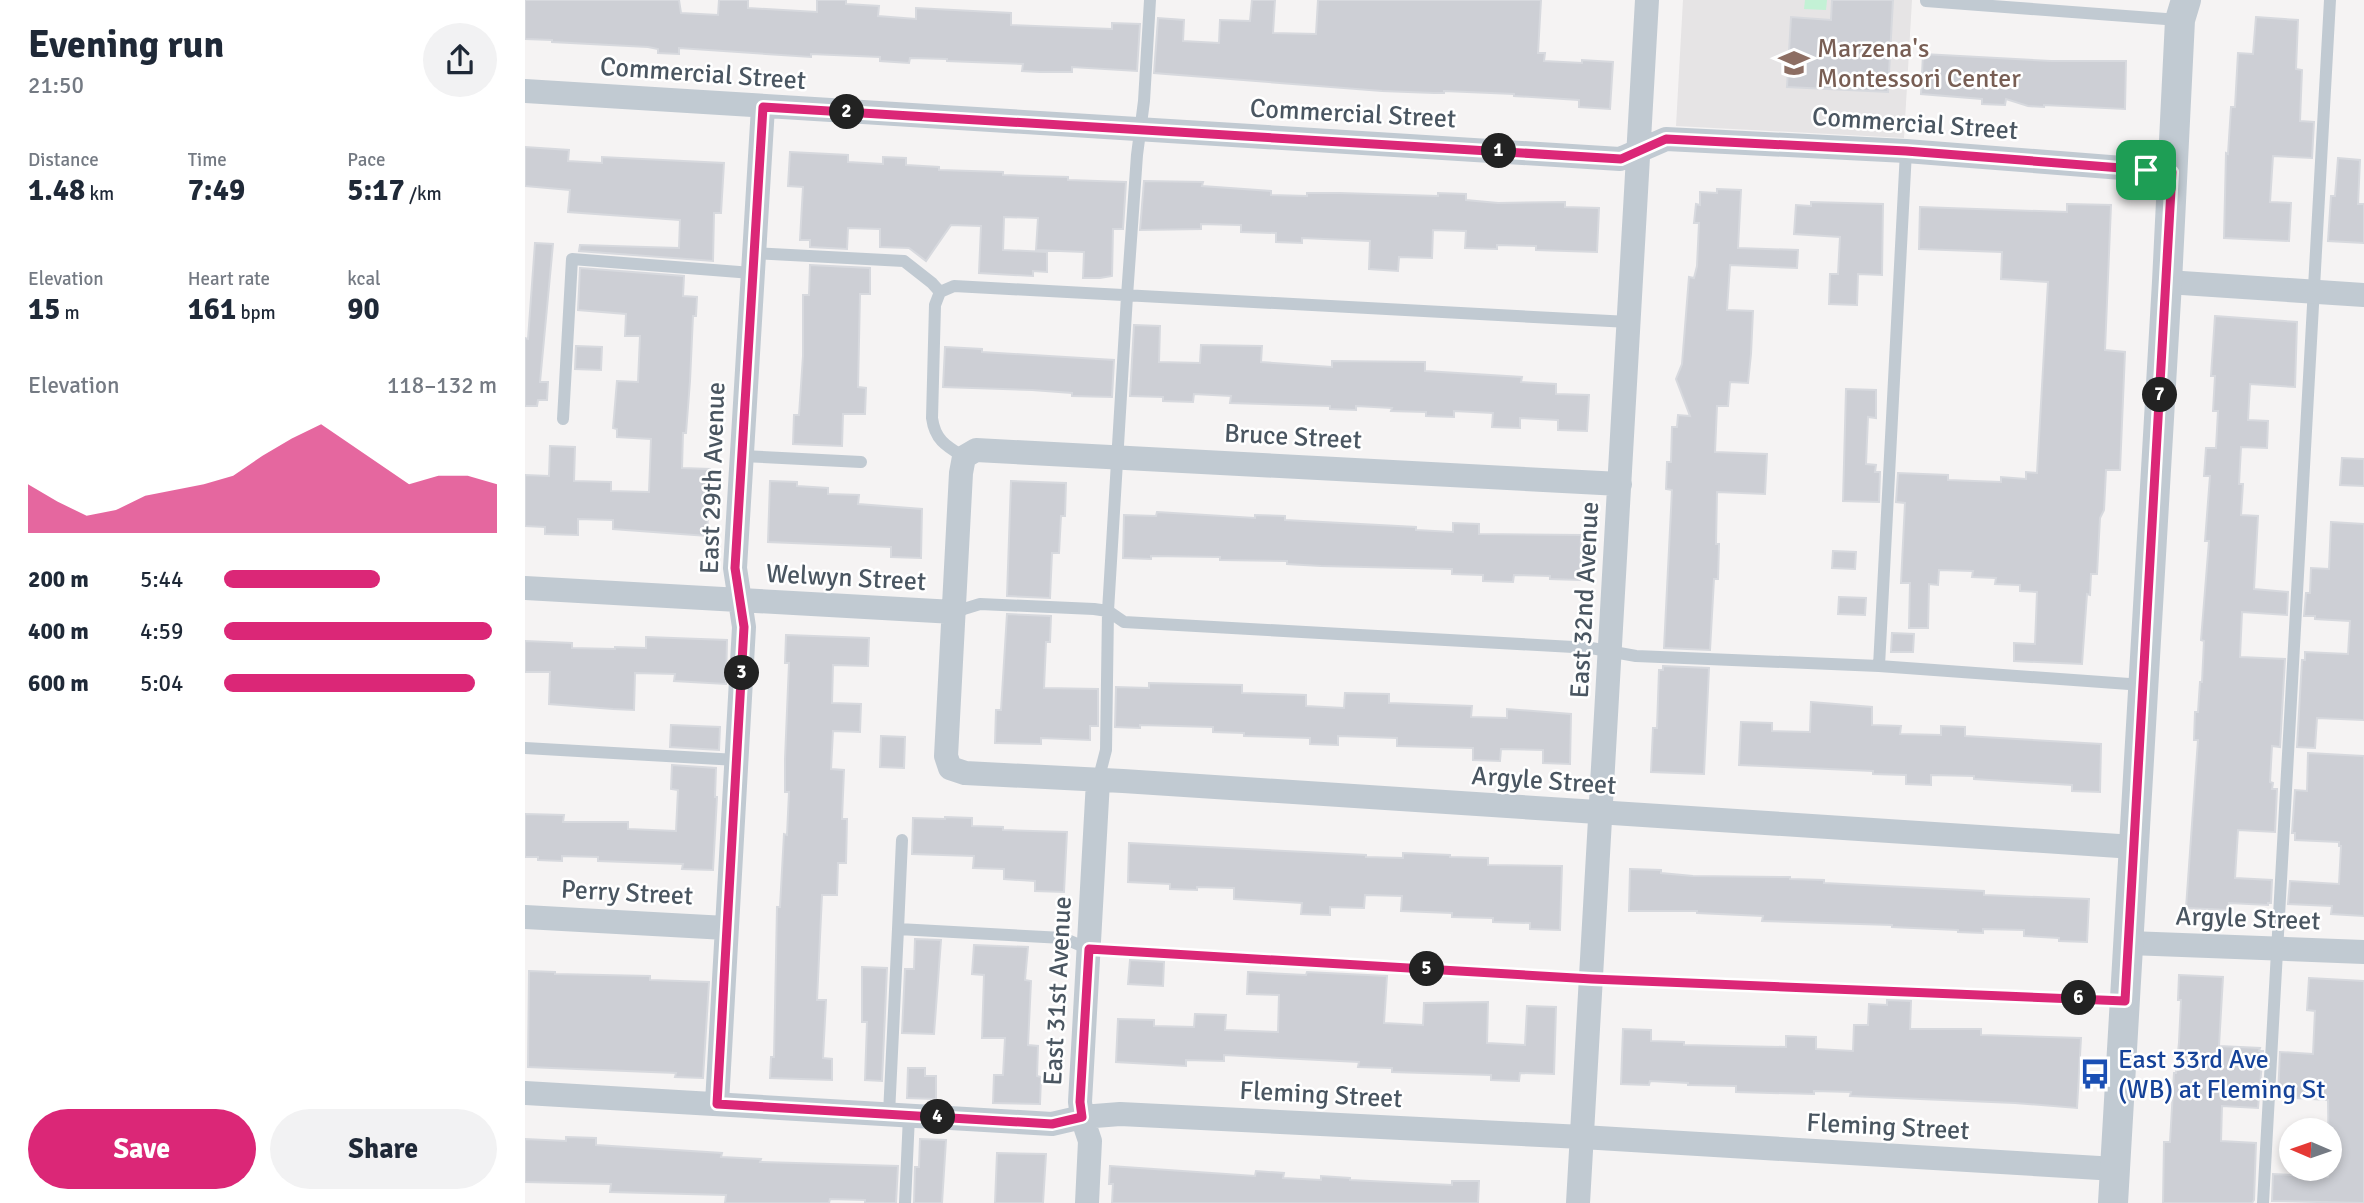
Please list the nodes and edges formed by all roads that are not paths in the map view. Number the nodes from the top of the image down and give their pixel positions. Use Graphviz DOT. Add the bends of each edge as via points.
graph roads {
  1 [pos="1150,0"];
  2 [pos="1647,0"];
  3 [pos="2330,0"];
  4 [pos="1926,1"];
  5 [pos="2180,7"];
  6 [pos="525,91"];
  7 [pos="763,107"];
  8 [pos="1140,130"];
  9 [pos="1640,150"];
  10 [pos="1906,151"];
  11 [pos="2172,172"];
  12 [pos="753,263"];
  13 [pos="2167,282"];
  14 [pos="940,292"];
  15 [pos="2314,292"];
  16 [pos="2364,295"];
  17 [pos="1128,296"];
  18 [pos="1629,322"];
  19 [pos="563,419"];
  20 [pos="742,456"];
  21 [pos="1118,456"];
  22 [pos="964,457"];
  23 [pos="861,462"];
  24 [pos="1620,484"];
  25 [pos="525,588"];
  26 [pos="740,601"];
  27 [pos="1108,611"];
  28 [pos="954,612"];
  29 [pos="1611,651"];
  30 [pos="1879,666"];
  31 [pos="2144,685"];
  32 [pos="525,748"];
  33 [pos="737,760"];
  34 [pos="1098,781"];
  35 [pos="1602,814"];
  36 [pos="902,840"];
  37 [pos="2134,847"];
  38 [pos="525,917"];
  39 [pos="726,928"];
  40 [pos="898,929"];
  41 [pos="2129,943"];
  42 [pos="1089,949"];
  43 [pos="2279,949"];
  44 [pos="2364,953"];
  45 [pos="1592,979"];
  46 [pos="2125,1001"];
  47 [pos="525,1093"];
  48 [pos="717,1104"];
  49 [pos="899,1115"];
  50 [pos="1082,1117"];
  51 [pos="1582,1137"];
  52 [pos="2116,1168"];
  53 [pos="905,1203"];
  54 [pos="1087,1203"];
  55 [pos="1578,1203"];
  56 [pos="2113,1203"];
  57 [pos="2263,1203"];
  1 -- 8 [label="lane"];
  2 -- 9 [label="street, East 32nd Avenue"];
  3 -- 15 [label="lane"];
  4 -- 5 [label="lane"];
  5 -- 11 [label="street"];
  6 -- 7 [label="street, Commercial Street"];
  7 -- 8 [label="street, Commercial Street"];
  7 -- 12 [label="street, East 29th Avenue"];
  8 -- 9 [label="street, Commercial Street" via="1621,159"];
  8 -- 17 [label="lane"];
  9 -- 10 [label="street, Commercial Street" via="1666,139"];
  9 -- 18 [label="street, East 32nd Avenue"];
  10 -- 11 [label="street, Commercial Street"];
  10 -- 30 [label="lane"];
  11 -- 13 [label="street"];
  12 -- 14 [label="lane" via="904,261"];
  12 -- 19 [label="lane" via="572,259"];
  12 -- 20 [label="street, East 29th Avenue"];
  13 -- 15 [label="street"];
  13 -- 31 [label="street"];
  14 -- 17 [label="lane" via="954,286"];
  14 -- 22 [label="lane" via="935,304 934,432"];
  15 -- 16 [label="street"];
  15 -- 43 [label="lane"];
  17 -- 18 [label="lane"];
  17 -- 21 [label="lane"];
  18 -- 24 [label="street, East 32nd Avenue"];
  20 -- 23 [label="lane"];
  20 -- 26 [label="street, East 29th Avenue" via="735,568"];
  21 -- 22 [label="street, Bruce Street" via="976,450"];
  21 -- 24 [label="street, Bruce Street"];
  21 -- 27 [label="lane"];
  22 -- 28 [label="street"];
  24 -- 29 [label="street, East 32nd Avenue"];
  25 -- 26 [label="street, Welwyn Street"];
  26 -- 28 [label="street, Welwyn Street"];
  26 -- 33 [label="street, East 29th Avenue" via="744,627"];
  27 -- 28 [label="lane" via="980,604"];
  27 -- 29 [label="lane" via="1124,622"];
  27 -- 34 [label="lane" via="1107,750"];
  28 -- 34 [label="street, Argyle Street" via="946,756 950,768 965,773"];
  29 -- 30 [label="lane" via="1636,656"];
  29 -- 35 [label="street, East 32nd Avenue"];
  30 -- 31 [label="lane"];
  31 -- 37 [label="street"];
  32 -- 33 [label="lane"];
  33 -- 39 [label="street, East 29th Avenue"];
  34 -- 35 [label="street, Argyle Street"];
  34 -- 42 [label="street, East 31st Avenue"];
  35 -- 37 [label="street, Argyle Street"];
  35 -- 45 [label="street, East 32nd Avenue"];
  36 -- 40 [label="lane"];
  37 -- 41 [label="street"];
  38 -- 39 [label="street, Perry Street"];
  39 -- 48 [label="street, East 29th Avenue"];
  40 -- 42 [label="lane" via="1063,938"];
  40 -- 49 [label="lane"];
  41 -- 43 [label="street, Argyle Street"];
  41 -- 46 [label="street"];
  42 -- 45 [label="lane"];
  42 -- 50 [label="street, East 31st Avenue"];
  43 -- 44 [label="street, Argyle Street"];
  43 -- 57 [label="lane"];
  45 -- 46 [label="lane"];
  45 -- 51 [label="street, East 32nd Avenue"];
  46 -- 52 [label="street"];
  47 -- 48 [label="street, Fleming Street"];
  48 -- 49 [label="street, Fleming Street"];
  49 -- 50 [label="street, Fleming Street" via="1052,1124"];
  49 -- 53 [label="lane"];
  50 -- 51 [label="street, Fleming Street" via="1120,1114"];
  50 -- 54 [label="street, East 31st Avenue" via="1090,1141"];
  51 -- 52 [label="street, Fleming Street"];
  51 -- 55 [label="street, East 32nd Avenue"];
  52 -- 56 [label="street"];
}
